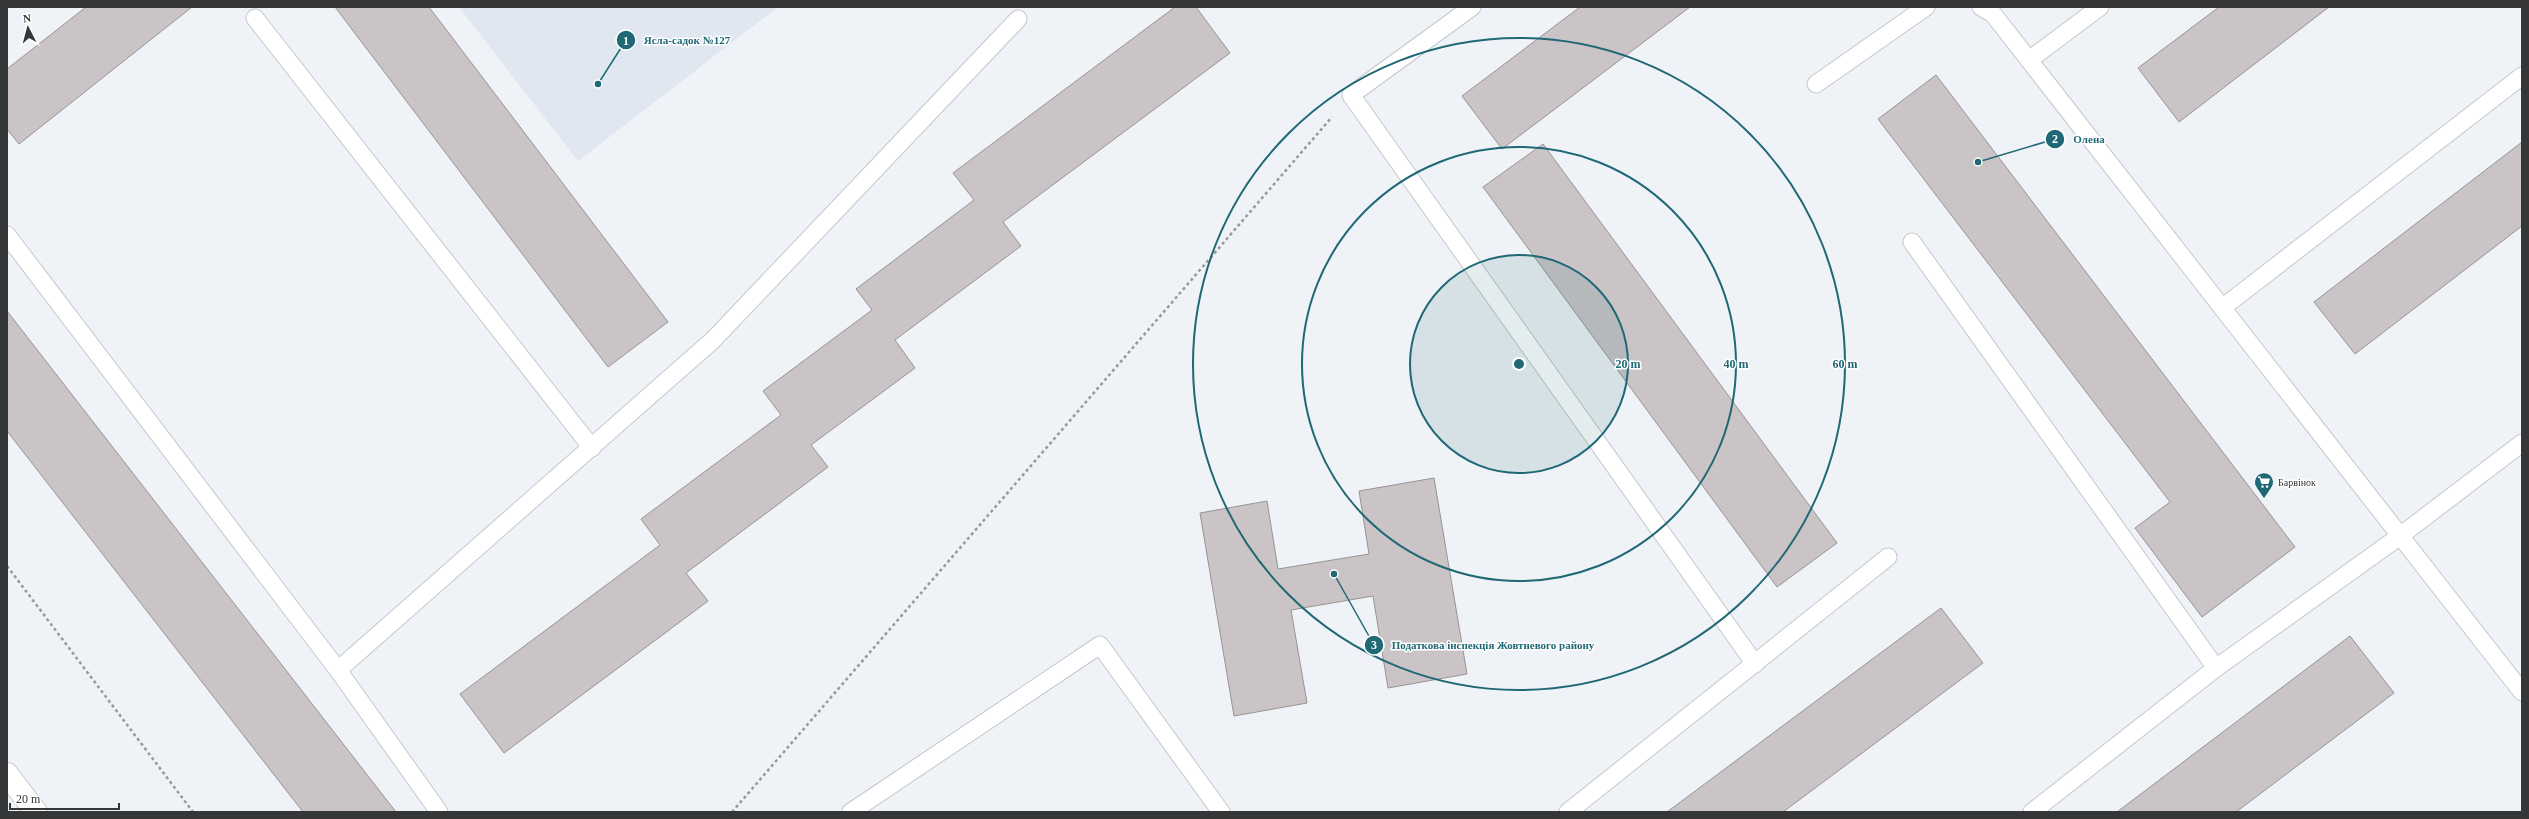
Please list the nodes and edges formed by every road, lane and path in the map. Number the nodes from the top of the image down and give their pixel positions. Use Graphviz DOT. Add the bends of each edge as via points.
graph roads {
  1 [pos="1472,7"];
  2 [pos="1926,7"];
  3 [pos="1981,7"];
  4 [pos="2100,7"];
  5 [pos="255,18"];
  6 [pos="1018,19"];
  7 [pos="2028,60"];
  8 [pos="2522,76"];
  9 [pos="1816,84"];
  10 [pos="1351,95"];
  11 [pos="7,236"];
  12 [pos="1912,242"];
  13 [pos="2222,308"];
  14 [pos="2522,443"];
  15 [pos="592,448"];
  16 [pos="2400,536"];
  17 [pos="1888,557"];
  18 [pos="7,566"];
  19 [pos="1755,664"];
  20 [pos="2216,668"];
  21 [pos="338,670"];
  22 [pos="2522,692"];
  23 [pos="7,774"];
  24 [pos="36,812"];
  25 [pos="193,812"];
  26 [pos="439,812"];
  27 [pos="732,812"];
  28 [pos="851,812"];
  29 [pos="1221,812"];
  30 [pos="1568,812"];
  31 [pos="2032,812"];
  1 -- 10 [label="lane"];
  2 -- 9 [label="lane"];
  3 -- 7 [label="lane" via="1993,14"];
  4 -- 7 [label="lane"];
  5 -- 15 [label="lane"];
  6 -- 15 [label="lane" via="713,340"];
  7 -- 13 [label="lane"];
  8 -- 13 [label="lane"];
  10 -- 19 [label="lane"];
  10 -- 27 [label="path"];
  11 -- 21 [label="lane"];
  12 -- 20 [label="lane"];
  13 -- 16 [label="lane"];
  14 -- 16 [label="lane"];
  15 -- 21 [label="lane"];
  16 -- 20 [label="lane"];
  16 -- 22 [label="lane"];
  17 -- 19 [label="lane"];
  18 -- 25 [label="path"];
  19 -- 30 [label="lane"];
  20 -- 31 [label="lane"];
  21 -- 26 [label="lane"];
  23 -- 24 [label="street"];
  28 -- 29 [label="lane" via="1100,645"];
}
